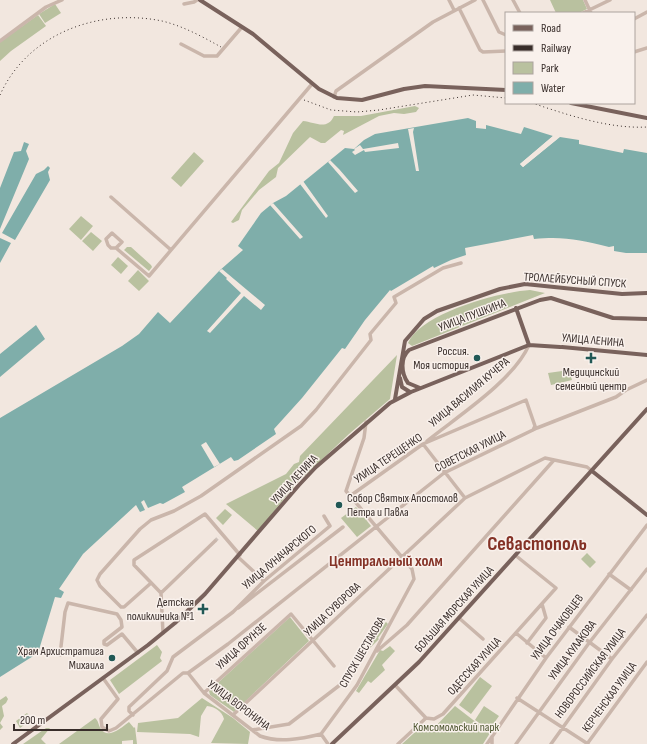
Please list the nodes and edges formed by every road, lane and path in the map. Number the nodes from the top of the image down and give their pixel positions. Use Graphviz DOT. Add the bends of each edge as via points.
graph roads {
  1 [pos="62,0"];
  2 [pos="197,0"];
  3 [pos="200,0"];
  4 [pos="449,0"];
  5 [pos="475,0"];
  6 [pos="483,0"];
  7 [pos="514,0"];
  8 [pos="585,0"];
  9 [pos="610,0"];
  10 [pos="184,4"];
  11 [pos="459,8"];
  12 [pos="454,10"];
  13 [pos="590,11"];
  14 [pos="520,12"];
  15 [pos="647,12"];
  16 [pos="635,18"];
  17 [pos="242,27"];
  18 [pos="505,35"];
  19 [pos="0,41"];
  20 [pos="181,44"];
  21 [pos="647,48"];
  22 [pos="505,51"];
  23 [pos="635,52"];
  24 [pos="312,84"];
  25 [pos="505,90"];
  26 [pos="334,97"];
  27 [pos="576,104"];
  28 [pos="647,118"];
  29 [pos="111,197"];
  30 [pos="116,248"];
  31 [pos="171,250"];
  32 [pos="461,263"];
  33 [pos="647,293"];
  34 [pos="516,308"];
  35 [pos="647,318"];
  36 [pos="529,345"];
  37 [pos="646,356"];
  38 [pos="400,372"];
  39 [pos="647,380"];
  40 [pos="421,388"];
  41 [pos="411,392"];
  42 [pos="395,399"];
  43 [pos="647,409"];
  44 [pos="366,422"];
  45 [pos="533,430"];
  46 [pos="423,444"];
  47 [pos="554,460"];
  48 [pos="592,471"];
  49 [pos="444,473"];
  50 [pos="350,496"];
  51 [pos="465,498"];
  52 [pos="324,516"];
  53 [pos="647,516"];
  54 [pos="647,525"];
  55 [pos="376,526"];
  56 [pos="343,527"];
  57 [pos="214,541"];
  58 [pos="305,547"];
  59 [pos="310,554"];
  60 [pos="515,555"];
  61 [pos="239,556"];
  62 [pos="402,557"];
  63 [pos="647,569"];
  64 [pos="609,574"];
  65 [pos="264,580"];
  66 [pos="151,583"];
  67 [pos="631,590"];
  68 [pos="161,593"];
  69 [pos="281,602"];
  70 [pos="542,604"];
  71 [pos="284,606"];
  72 [pos="233,612"];
  73 [pos="647,615"];
  74 [pos="459,618"];
  75 [pos="569,627"];
  76 [pos="163,633"];
  77 [pos="516,633"];
  78 [pos="483,639"];
  79 [pos="312,641"];
  80 [pos="527,643"];
  81 [pos="589,643"];
  82 [pos="376,652"];
  83 [pos="138,653"];
  84 [pos="60,655"];
  85 [pos="546,658"];
  86 [pos="612,659"];
  87 [pos="647,662"];
  88 [pos="334,666"];
  89 [pos="188,673"];
  90 [pos="103,678"];
  91 [pos="349,678"];
  92 [pos="395,685"];
  93 [pos="204,694"];
  94 [pos="517,698"];
  95 [pos="538,713"];
  96 [pos="234,714"];
  97 [pos="132,715"];
  98 [pos="426,718"];
  99 [pos="562,728"];
  100 [pos="252,730"];
  101 [pos="321,734"];
  102 [pos="491,736"];
  103 [pos="13,744"];
  104 [pos="328,744"];
  105 [pos="332,744"];
  106 [pos="398,744"];
  107 [pos="487,744"];
  108 [pos="492,744"];
  109 [pos="516,744"];
  110 [pos="551,744"];
  111 [pos="587,744"];
  1 -- 19 [label="street" via="46,7"];
  2 -- 10 [label="street"];
  3 -- 17 [label="main road"];
  4 -- 12 [label="street"];
  5 -- 11 [label="street"];
  6 -- 18 [label="street" via="499,32"];
  7 -- 14 [label="street"];
  8 -- 13 [label="street"];
  9 -- 13 [label="street"];
  11 -- 12 [label="street"];
  11 -- 22 [label="street" via="480,50"];
  12 -- 26 [label="street" via="336,91"];
  15 -- 16 [label="street"];
  17 -- 20 [label="street" via="217,56 204,56"];
  17 -- 24 [label="main road" via="271,48"];
  21 -- 23 [label="street"];
  24 -- 26 [label="main road"];
  24 -- 31 [label="street"];
  25 -- 26 [label="main road" via="425,86 362,100"];
  27 -- 28 [label="main road"];
  29 -- 31 [label="street"];
  30 -- 30 [label="street" via="111,248 106,240 112,233 122,242"];
  30 -- 31 [label="street" via="149,276"];
  32 -- 66 [label="street" via="443,268 394,297 396,303 370,334 371,340 301,426 201,496 174,511 152,519 140,529 97,580 121,607"];
  33 -- 38 [label="main road, ТРОЛЛЕЙБУСНЫЙ СПУСК" via="622,294 530,284 500,289 437,311 424,319 405,341"];
  34 -- 35 [label="main road, УЛИЦА ПУШКИНА" via="551,298 613,318"];
  34 -- 36 [label="main road"];
  34 -- 40 [label="main road, УЛИЦА ПУШКИНА" via="406,353 403,374 408,383"];
  36 -- 37 [label="main road, УЛИЦА ЛЕНИНА"];
  36 -- 40 [label="main road, УЛИЦА ЛЕНИНА"];
  36 -- 46 [label="street, УЛИЦА ВАСИЛИЯ КУЧЕРА" via="523,358 506,378"];
  38 -- 41 [label="main road, ТРОЛЛЕЙБУСНЫЙ СПУСК" via="402,387"];
  38 -- 42 [label="main road, ТРОЛЛЕЙБУСНЫЙ СПУСК"];
  39 -- 45 [label="street, СОВЕТСКАЯ УЛИЦА" via="616,397"];
  40 -- 41 [label="main road, УЛИЦА ЛЕНИНА"];
  41 -- 42 [label="main road, УЛИЦА ЛЕНИНА"];
  42 -- 44 [label="main road, УЛИЦА ЛЕНИНА"];
  43 -- 48 [label="main road, БОЛЬШАЯ МОРСКАЯ УЛИЦА"];
  44 -- 50 [label="street" via="364,438 346,488"];
  44 -- 61 [label="main road, УЛИЦА ЛЕНИНА" via="299,485"];
  45 -- 46 [label="street, УЛИЦА ТЕРЕЩЕНКО" via="535,426 526,400"];
  45 -- 49 [label="street, СОВЕТСКАЯ УЛИЦА"];
  46 -- 49 [label="street"];
  46 -- 50 [label="street, УЛИЦА ТЕРЕЩЕНКО"];
  47 -- 48 [label="street, УЛИЦА СУВОРОВА" via="587,467"];
  47 -- 51 [label="street, УЛИЦА СУВОРОВА" via="545,458"];
  47 -- 82 [label="street" via="407,625"];
  48 -- 53 [label="main road"];
  48 -- 60 [label="main road, БОЛЬШАЯ МОРСКАЯ УЛИЦА"];
  49 -- 51 [label="street"];
  49 -- 55 [label="street, СОВЕТСКАЯ УЛИЦА"];
  50 -- 55 [label="street"];
  51 -- 62 [label="street, УЛИЦА СУВОРОВА"];
  52 -- 58 [label="street, УЛИЦА ЛУНАЧАРСКОГО" via="330,526"];
  54 -- 64 [label="street, УЛИЦА ОЧАКОВЦЕВ"];
  55 -- 62 [label="street"];
  55 -- 69 [label="street, СОВЕТСКАЯ УЛИЦА"];
  56 -- 59 [label="street, УЛИЦА ЛУНАЧАРСКОГО"];
  57 -- 68 [label="street"];
  58 -- 59 [label="street"];
  58 -- 65 [label="street, УЛИЦА ЛУНАЧАРСКОГО"];
  59 -- 72 [label="street, УЛИЦА ЛУНАЧАРСКОГО"];
  60 -- 70 [label="street, ОДЕССКАЯ УЛИЦА" via="556,588"];
  60 -- 74 [label="main road, БОЛЬШАЯ МОРСКАЯ УЛИЦА"];
  61 -- 65 [label="street"];
  61 -- 66 [label="street" via="206,514 134,560 134,565"];
  61 -- 76 [label="main road, УЛИЦА ЛЕНИНА" via="201,598"];
  62 -- 79 [label="street, УЛИЦА СУВОРОВА"];
  62 -- 82 [label="street, СПУСК ШЕСТАКОВА" via="412,569 414,579"];
  63 -- 67 [label="street, УЛИЦА КУЛАКОВА"];
  64 -- 67 [label="street"];
  64 -- 75 [label="street, УЛИЦА ОЧАКОВЦЕВ"];
  65 -- 72 [label="street, УЛИЦА ЛУНАЧАРСКОГО"];
  66 -- 68 [label="street"];
  67 -- 81 [label="street, УЛИЦА КУЛАКОВА"];
  68 -- 76 [label="street"];
  69 -- 71 [label="street"];
  69 -- 89 [label="street, СОВЕТСКАЯ УЛИЦА"];
  70 -- 77 [label="street, ОДЕССКАЯ УЛИЦА"];
  70 -- 80 [label="street" via="546,618"];
  72 -- 97 [label="street, УЛИЦА ЛУНАЧАРСКОГО" via="173,657 167,671 129,707"];
  73 -- 86 [label="street, НОВОРОССИЙСКАЯ УЛИЦА"];
  74 -- 78 [label="street"];
  74 -- 92 [label="main road, БОЛЬШАЯ МОРСКАЯ УЛИЦА" via="420,662"];
  75 -- 81 [label="street"];
  75 -- 85 [label="street, УЛИЦА ОЧАКОВЦЕВ"];
  76 -- 83 [label="main road, УЛИЦА ЛЕНИНА"];
  77 -- 80 [label="street"];
  77 -- 98 [label="street, ОДЕССКАЯ УЛИЦА" via="444,714 434,719"];
  79 -- 88 [label="street"];
  79 -- 93 [label="street, УЛИЦА ФРУНЗЕ" via="291,614"];
  79 -- 96 [label="street, УЛИЦА СУВОРОВА"];
  80 -- 85 [label="street"];
  81 -- 86 [label="street"];
  81 -- 95 [label="street, УЛИЦА КУЛАКОВА"];
  82 -- 101 [label="street, СПУСК ШЕСТАКОВА" via="357,685"];
  83 -- 84 [label="street" via="122,634 107,645 104,644 104,640 122,627 117,614 68,604"];
  83 -- 90 [label="main road, УЛИЦА ЛЕНИНА"];
  85 -- 94 [label="street, УЛИЦА ОЧАКОВЦЕВ"];
  86 -- 99 [label="street, НОВОРОССИЙСКАЯ УЛИЦА"];
  87 -- 111 [label="street, КЕРЧЕНСКАЯ УЛИЦА"];
  89 -- 93 [label="street, УЛИЦА ВОРОНИНА"];
  89 -- 97 [label="street, СОВЕТСКАЯ УЛИЦА" via="182,674"];
  90 -- 97 [label="street, СОВЕТСКАЯ УЛИЦА" via="118,699 103,715 100,722 102,727 114,730"];
  90 -- 103 [label="main road, УЛИЦА ЛЕНИНА"];
  91 -- 100 [label="street" via="289,724"];
  92 -- 98 [label="street"];
  92 -- 105 [label="main road, БОЛЬШАЯ МОРСКАЯ УЛИЦА"];
  93 -- 96 [label="street, УЛИЦА ВОРОНИНА"];
  94 -- 95 [label="street"];
  94 -- 102 [label="street, УЛИЦА ОЧАКОВЦЕВ"];
  95 -- 99 [label="street"];
  95 -- 109 [label="street, УЛИЦА КУЛАКОВА"];
  96 -- 100 [label="street, УЛИЦА ВОРОНИНА"];
  98 -- 106 [label="street, ОДЕССКАЯ УЛИЦА"];
  99 -- 110 [label="street, НОВОРОССИЙСКАЯ УЛИЦА"];
  99 -- 111 [label="street"];
  100 -- 101 [label="street, УЛИЦА ВОРОНИНА" via="268,739 277,740"];
  101 -- 104 [label="street"];
  102 -- 107 [label="street, УЛИЦА ОЧАКОВЦЕВ"];
  102 -- 108 [label="street"];
}
